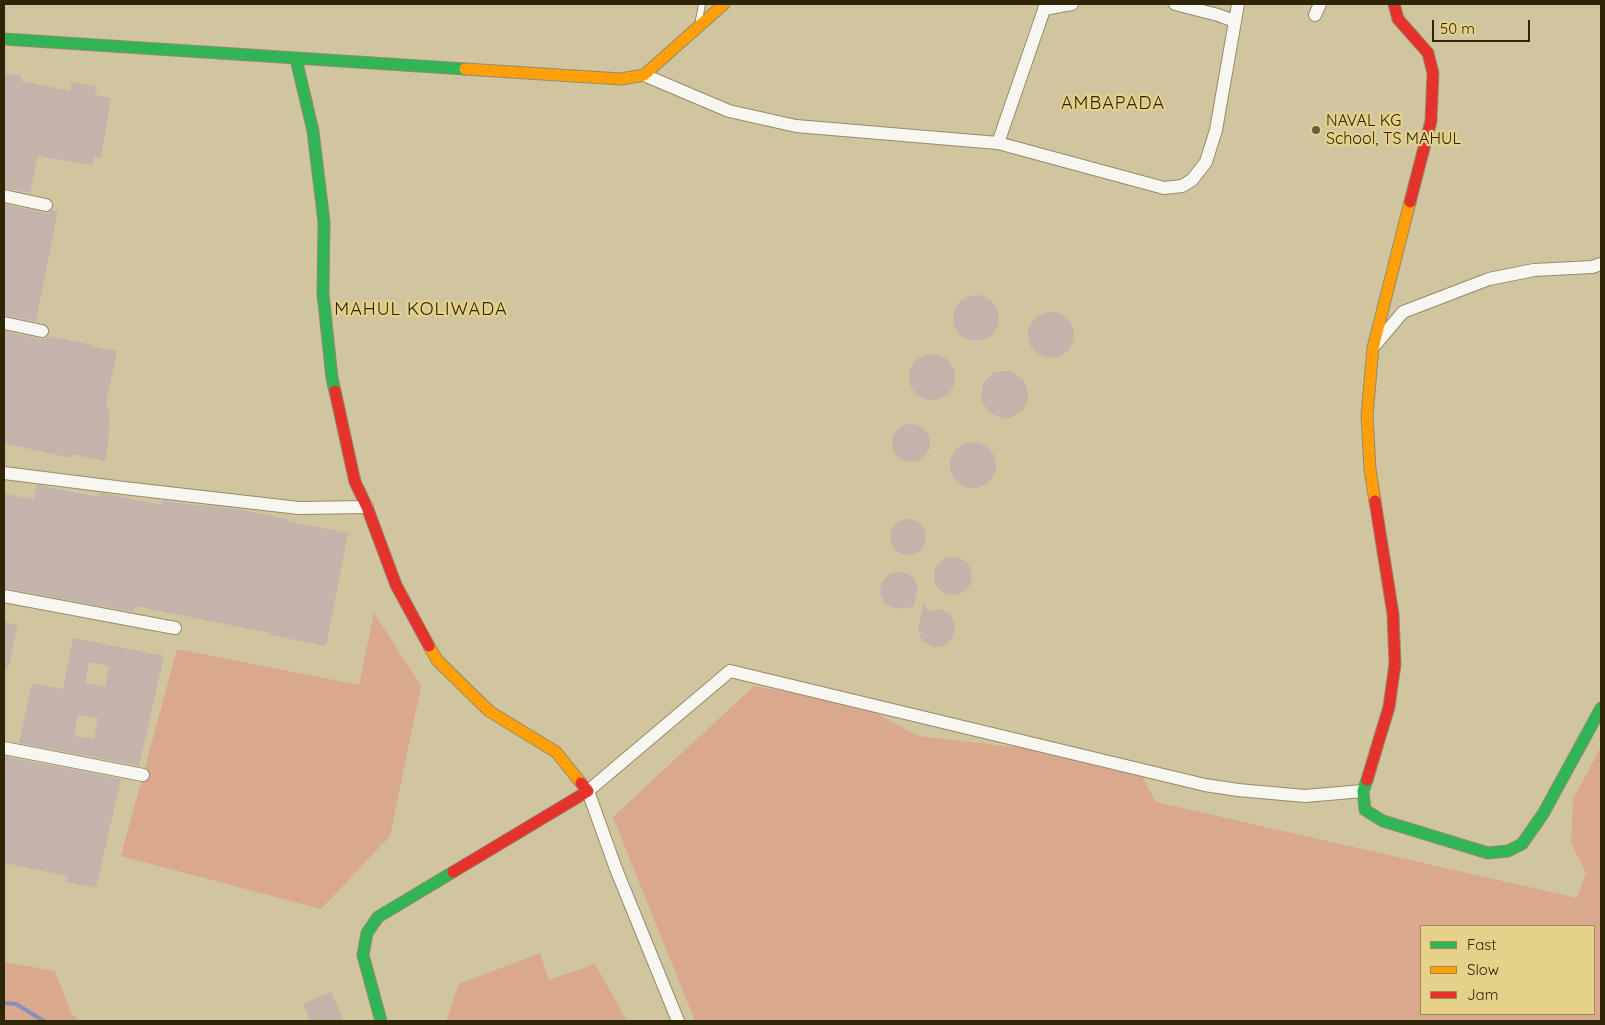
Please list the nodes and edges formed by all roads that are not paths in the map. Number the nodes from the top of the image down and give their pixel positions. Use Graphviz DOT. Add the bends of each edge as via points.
graph roads {
  1 [pos="702,4"];
  2 [pos="724,4"];
  3 [pos="1072,4"];
  4 [pos="1175,4"];
  5 [pos="1238,4"];
  6 [pos="1394,4"];
  7 [pos="1045,6"];
  8 [pos="1234,21"];
  9 [pos="698,26"];
  10 [pos="4,39"];
  11 [pos="296,60"];
  12 [pos="644,75"];
  13 [pos="998,143"];
  14 [pos="4,196"];
  15 [pos="46,205"];
  16 [pos="1601,264"];
  17 [pos="4,323"];
  18 [pos="42,330"];
  19 [pos="1373,348"];
  20 [pos="4,472"];
  21 [pos="367,507"];
  22 [pos="4,596"];
  23 [pos="175,628"];
  24 [pos="1601,708"];
  25 [pos="4,748"];
  26 [pos="143,775"];
  27 [pos="588,791"];
  28 [pos="1363,791"];
  29 [pos="381,1021"];
  30 [pos="678,1021"];
  1 -- 9 [label="lane"];
  2 -- 9 [label="street"];
  3 -- 7 [label="street"];
  4 -- 8 [label="street"];
  5 -- 8 [label="street"];
  6 -- 19 [label="street" via="1398,19 1428,54 1433,73 1431,121"];
  7 -- 13 [label="street"];
  8 -- 13 [label="street" via="1216,130 1206,162 1192,180 1182,186 1164,188"];
  9 -- 12 [label="street"];
  10 -- 11 [label="street"];
  11 -- 12 [label="street" via="621,79"];
  11 -- 21 [label="street" via="313,131 324,222 323,294 332,378 355,482"];
  12 -- 13 [label="street" via="729,110 796,126"];
  14 -- 15 [label="street"];
  16 -- 19 [label="street" via="1534,270 1489,279 1403,312"];
  17 -- 18 [label="street"];
  19 -- 28 [label="street" via="1367,415 1370,469 1393,614 1395,664 1389,707"];
  20 -- 21 [label="street" via="299,508"];
  21 -- 27 [label="street" via="396,585 436,660 489,711 556,752"];
  22 -- 23 [label="street"];
  24 -- 28 [label="street" via="1543,814 1522,844 1508,851 1488,853 1383,821 1365,810"];
  25 -- 26 [label="street"];
  27 -- 28 [label="street" via="730,671 1205,785 1305,796"];
  27 -- 29 [label="street" via="378,917 367,933 363,955"];
  27 -- 30 [label="street"];
}
